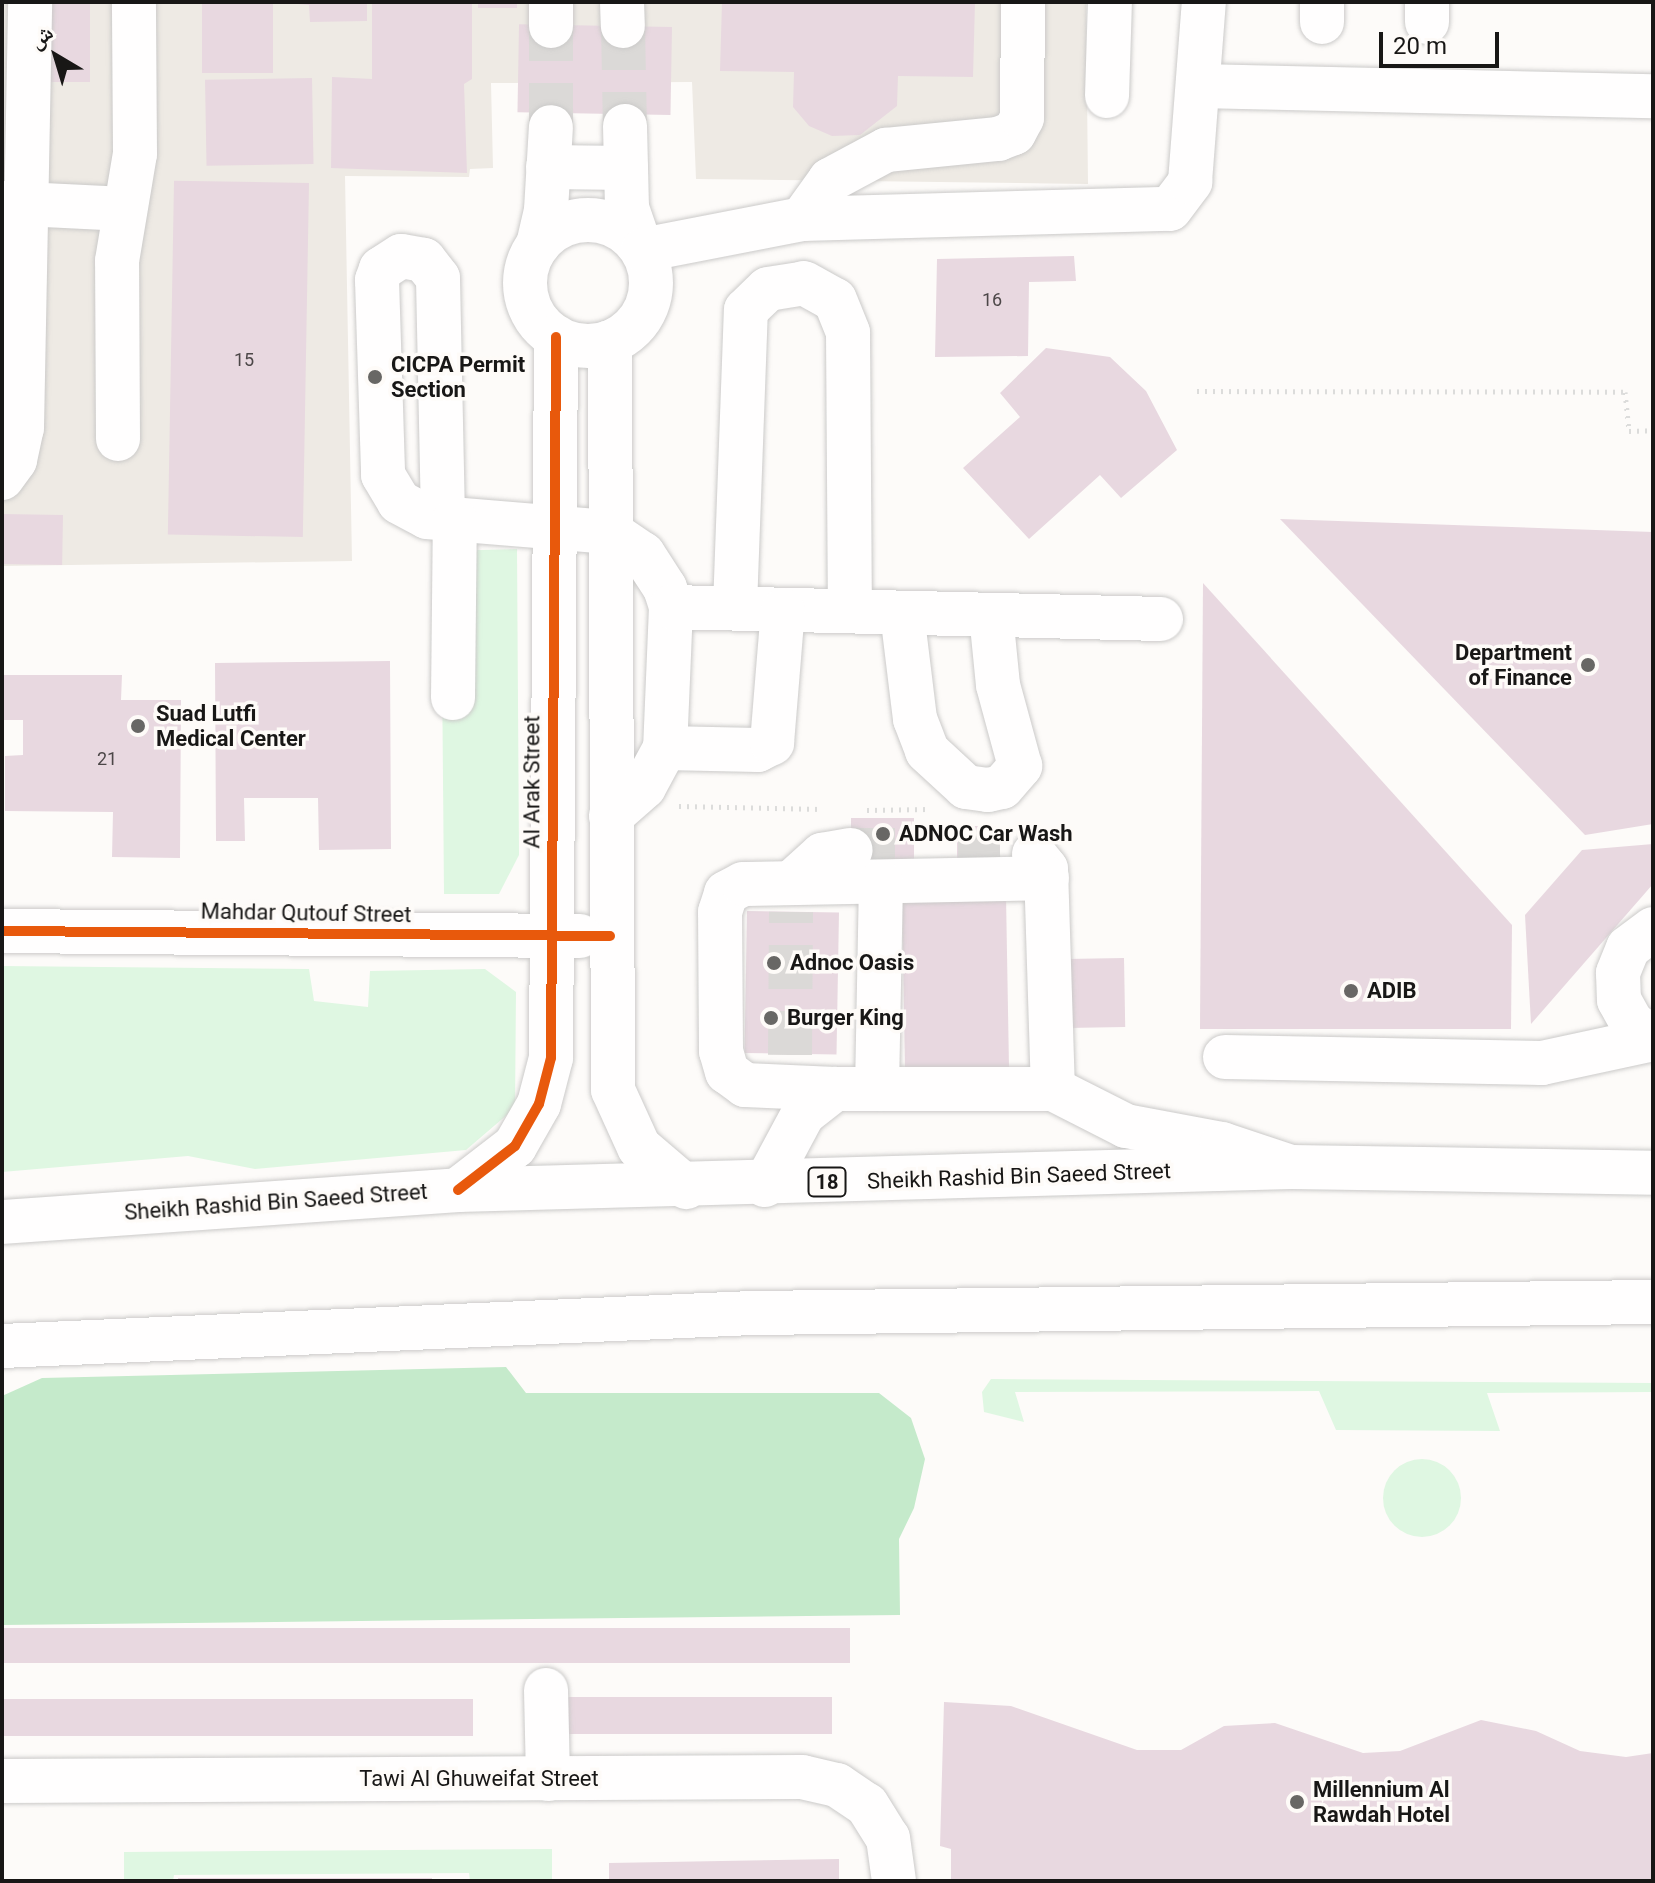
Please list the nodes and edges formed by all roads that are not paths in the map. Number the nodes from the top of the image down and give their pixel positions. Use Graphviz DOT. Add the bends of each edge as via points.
graph roads {
  1 [pos="30,2"];
  2 [pos="134,2"];
  3 [pos="1023,2"];
  4 [pos="1110,2"];
  5 [pos="1204,2"];
  6 [pos="1198,86"];
  7 [pos="1107,96"];
  8 [pos="1653,96"];
  9 [pos="15,121"];
  10 [pos="14,204"];
  11 [pos="124,209"];
  12 [pos="802,219"];
  13 [pos="538,245"];
  14 [pos="642,248"];
  15 [pos="556,337"];
  16 [pos="610,342"];
  17 [pos="118,439"];
  18 [pos="2,478"];
  19 [pos="449,518"];
  20 [pos="555,531"];
  21 [pos="610,532"];
  22 [pos="671,607"];
  23 [pos="735,607"];
  24 [pos="783,610"];
  25 [pos="850,611"];
  26 [pos="902,613"];
  27 [pos="991,615"];
  28 [pos="1161,619"];
  29 [pos="453,698"];
  30 [pos="665,748"];
  31 [pos="618,810"];
  32 [pos="852,830"];
  33 [pos="915,850"];
  34 [pos="1047,878"];
  35 [pos="881,882"];
  36 [pos="791,898"];
  37 [pos="1653,929"];
  38 [pos="2,931"];
  39 [pos="551,936"];
  40 [pos="610,936"];
  41 [pos="1653,1038"];
  42 [pos="1225,1057"];
  43 [pos="856,1089"];
  44 [pos="1053,1089"];
  45 [pos="1291,1167"];
  46 [pos="1653,1173"];
  47 [pos="765,1185"];
  48 [pos="686,1187"];
  49 [pos="458,1190"];
  50 [pos="2,1222"];
  51 [pos="1653,1302"];
  52 [pos="51,1341"];
  53 [pos="2,1346"];
  54 [pos="2,1371"];
  55 [pos="546,1690"];
  56 [pos="548,1779"];
  57 [pos="2,1781"];
  58 [pos="894,1881"];
  1 -- 9 [label="main road"];
  2 -- 11 [label="main road" via="136,136"];
  3 -- 12 [label="main road" via="1022,118 1014,133 886,150 830,180"];
  4 -- 7 [label="main road"];
  5 -- 6 [label="main road"];
  6 -- 8 [label="main road"];
  6 -- 12 [label="main road" via="1190,182 1170,209"];
  9 -- 10 [label="main road"];
  10 -- 11 [label="main road"];
  10 -- 18 [label="main road" via="22,428 15,460"];
  11 -- 17 [label="main road" via="117,261"];
  12 -- 14 [label="main road"];
  13 -- 14 [label="main road" via="565,224 598,220 621,229"];
  13 -- 14 [label="main road" via="550,147 625,147 627,208"];
  13 -- 15 [label="main road" via="529,260 526,295 542,326"];
  14 -- 16 [label="main road" via="651,293 644,314"];
  15 -- 16 [label="main road" via="582,345"];
  15 -- 20 [label="main road, Al Arak Street"];
  16 -- 21 [label="main road"];
  19 -- 19 [label="main road" via="412,512 399,502 383,475 377,280 381,269 401,256 424,260 438,278"];
  19 -- 20 [label="main road"];
  19 -- 29 [label="main road"];
  20 -- 21 [label="main road"];
  20 -- 39 [label="main road, Al Arak Street"];
  21 -- 22 [label="main road" via="643,554"];
  21 -- 31 [label="main road"];
  22 -- 23 [label="main road"];
  22 -- 30 [label="main road"];
  23 -- 24 [label="main road"];
  23 -- 25 [label="main road" via="746,310 768,289 804,283 835,300 848,333"];
  24 -- 25 [label="main road"];
  24 -- 30 [label="main road" via="772,743 758,750"];
  25 -- 26 [label="main road"];
  26 -- 27 [label="main road"];
  26 -- 27 [label="main road" via="920,735 937,765 976,789 1002,787 1020,766 998,685"];
  27 -- 28 [label="main road"];
  30 -- 31 [label="main road" via="644,787"];
  31 -- 40 [label="main road"];
  32 -- 36 [label="main road" via="822,855"];
  33 -- 34 [label="main road" via="1036,855"];
  34 -- 35 [label="main road"];
  34 -- 44 [label="main road"];
  35 -- 36 [label="main road"];
  35 -- 43 [label="main road"];
  36 -- 43 [label="main road" via="734,887 720,912 722,1062 745,1085 790,1071"];
  37 -- 41 [label="main road" via="1628,948 1618,973 1626,1011"];
  38 -- 39 [label="main road, Mahdar Qutouf Street"];
  39 -- 40 [label="main road, Mahdar Qutouf Street"];
  39 -- 49 [label="main road, Al Arak Street" via="551,1058 539,1104 515,1146"];
  40 -- 48 [label="main road" via="613,1090 639,1147"];
  41 -- 42 [label="main road" via="1542,1063"];
  43 -- 44 [label="main road"];
  43 -- 47 [label="main road" via="803,1114"];
  44 -- 45 [label="main road" via="1126,1126 1222,1144"];
  45 -- 46 [label="main road, Sheikh Rashid Bin Saeed Street / 18"];
  45 -- 47 [label="main road, Sheikh Rashid Bin Saeed Street / 18"];
  47 -- 48 [label="main road, Sheikh Rashid Bin Saeed Street / 18"];
  48 -- 49 [label="main road, Sheikh Rashid Bin Saeed Street / 18"];
  49 -- 50 [label="main road, Sheikh Rashid Bin Saeed Street / 18"];
  51 -- 52 [label="main road" via="769,1312"];
  52 -- 53 [label="main road"];
  52 -- 54 [label="main road"];
  55 -- 56 [label="main road"];
  56 -- 57 [label="main road, Tawi Al Ghuweifat Street"];
  56 -- 58 [label="main road, Tawi Al Ghuweifat Street" via="802,1777 837,1785 867,1805 888,1838"];
}
